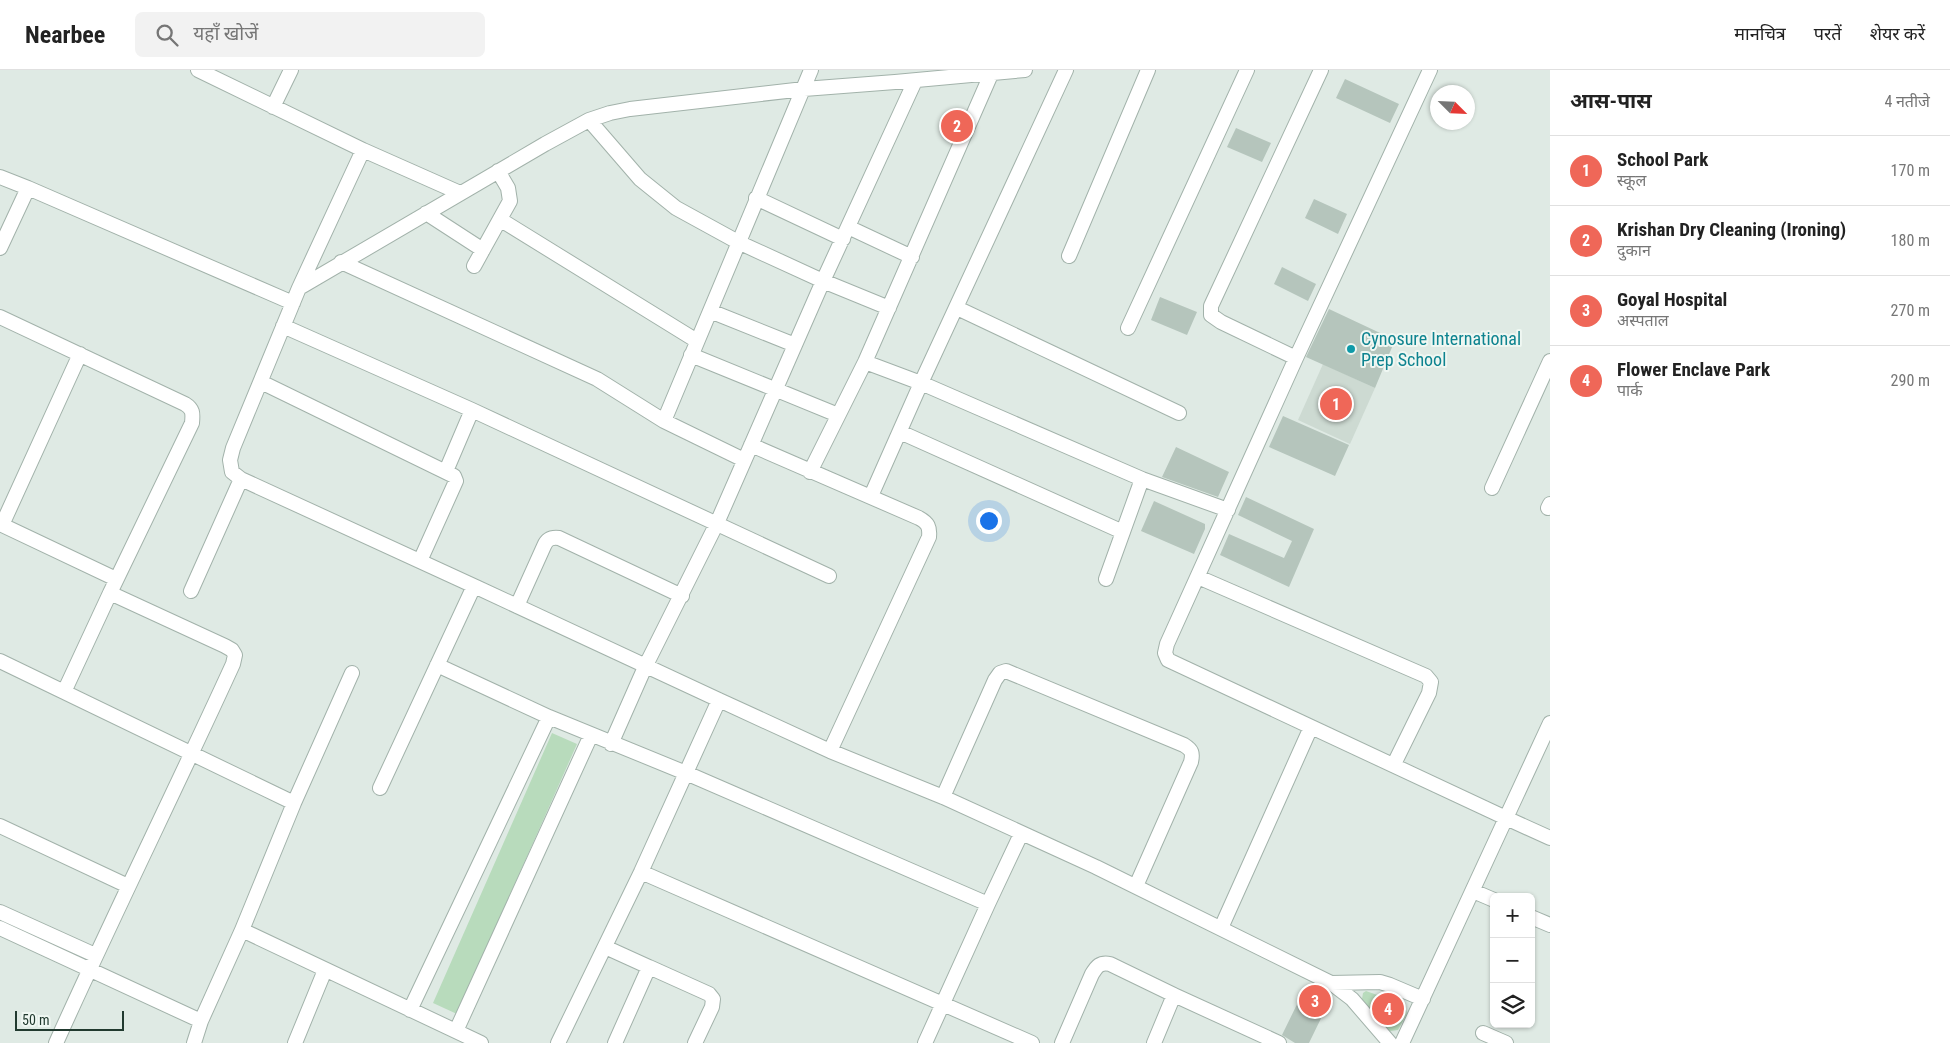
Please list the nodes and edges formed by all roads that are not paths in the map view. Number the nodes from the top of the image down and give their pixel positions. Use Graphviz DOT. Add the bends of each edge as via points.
graph roads {
  1 [pos="198,70"];
  2 [pos="291,70"];
  3 [pos="811,70"];
  4 [pos="1025,70"];
  5 [pos="1066,70"];
  6 [pos="1148,70"];
  7 [pos="1247,70"];
  8 [pos="1321,70"];
  9 [pos="1430,70"];
  10 [pos="992,72"];
  11 [pos="962,73"];
  12 [pos="897,76"];
  13 [pos="915,81"];
  14 [pos="804,88"];
  15 [pos="273,106"];
  16 [pos="590,120"];
  17 [pos="363,150"];
  18 [pos="498,171"];
  19 [pos="0,177"];
  20 [pos="28,188"];
  21 [pos="460,193"];
  22 [pos="756,198"];
  23 [pos="426,214"];
  24 [pos="501,220"];
  25 [pos="846,233"];
  26 [pos="738,242"];
  27 [pos="0,248"];
  28 [pos="483,250"];
  29 [pos="1069,256"];
  30 [pos="912,257"];
  31 [pos="342,262"];
  32 [pos="474,266"];
  33 [pos="823,281"];
  34 [pos="299,288"];
  35 [pos="293,303"];
  36 [pos="889,308"];
  37 [pos="957,308"];
  38 [pos="710,311"];
  39 [pos="0,317"];
  40 [pos="283,326"];
  41 [pos="1128,328"];
  42 [pos="697,341"];
  43 [pos="795,346"];
  44 [pos="80,354"];
  45 [pos="691,355"];
  46 [pos="1296,358"];
  47 [pos="865,362"];
  48 [pos="1549,368"];
  49 [pos="261,382"];
  50 [pos="921,383"];
  51 [pos="776,391"];
  52 [pos="472,410"];
  53 [pos="1179,413"];
  54 [pos="838,415"];
  55 [pos="664,421"];
  56 [pos="900,432"];
  57 [pos="751,445"];
  58 [pos="744,460"];
  59 [pos="446,471"];
  60 [pos="810,472"];
  61 [pos="240,479"];
  62 [pos="1142,479"];
  63 [pos="1492,488"];
  64 [pos="872,496"];
  65 [pos="1228,510"];
  66 [pos="717,523"];
  67 [pos="1,525"];
  68 [pos="1123,532"];
  69 [pos="420,561"];
  70 [pos="829,576"];
  71 [pos="1198,577"];
  72 [pos="116,579"];
  73 [pos="1106,579"];
  74 [pos="474,586"];
  75 [pos="191,591"];
  76 [pos="110,593"];
  77 [pos="682,596"];
  78 [pos="517,606"];
  79 [pos="0,661"];
  80 [pos="437,665"];
  81 [pos="646,667"];
  82 [pos="352,673"];
  83 [pos="64,692"];
  84 [pos="719,700"];
  85 [pos="549,717"];
  86 [pos="1550,723"];
  87 [pos="1311,727"];
  88 [pos="591,735"];
  89 [pos="611,744"];
  90 [pos="830,751"];
  91 [pos="192,755"];
  92 [pos="1394,764"];
  93 [pos="686,773"];
  94 [pos="380,788"];
  95 [pos="943,797"];
  96 [pos="294,803"];
  97 [pos="1506,818"];
  98 [pos="0,826"];
  99 [pos="1021,834"];
  100 [pos="1550,838"];
  101 [pos="641,872"];
  102 [pos="128,886"];
  103 [pos="1136,886"];
  104 [pos="1473,891"];
  105 [pos="1490,898"];
  106 [pos="988,904"];
  107 [pos="0,912"];
  108 [pos="1535,919"];
  109 [pos="1550,925"];
  110 [pos="0,928"];
  111 [pos="1220,928"];
  112 [pos="242,930"];
  113 [pos="605,947"];
  114 [pos="95,955"];
  115 [pos="649,967"];
  116 [pos="89,970"];
  117 [pos="325,970"];
  118 [pos="1332,983"];
  119 [pos="1174,995"];
  120 [pos="1423,999"];
  121 [pos="943,1004"];
  122 [pos="410,1010"];
  123 [pos="201,1021"];
  124 [pos="456,1031"];
  125 [pos="1483,1033"];
  126 [pos="1258,1039"];
  127 [pos="56,1043"];
  128 [pos="194,1043"];
  129 [pos="295,1043"];
  130 [pos="482,1043"];
  131 [pos="558,1043"];
  132 [pos="615,1043"];
  133 [pos="695,1043"];
  134 [pos="925,1043"];
  135 [pos="1032,1043"];
  136 [pos="1062,1043"];
  137 [pos="1154,1043"];
  138 [pos="1280,1043"];
  139 [pos="1390,1043"];
  140 [pos="1402,1043"];
  141 [pos="1506,1043"];
  1 -- 15 [label="street"];
  2 -- 15 [label="street"];
  3 -- 14 [label="street"];
  4 -- 10 [label="street"];
  5 -- 37 [label="street"];
  6 -- 29 [label="street"];
  7 -- 41 [label="street"];
  8 -- 46 [label="street" via="1211,306 1211,315 1221,322"];
  9 -- 46 [label="street"];
  10 -- 11 [label="street"];
  10 -- 30 [label="street"];
  11 -- 13 [label="street"];
  12 -- 13 [label="street"];
  12 -- 14 [label="street"];
  13 -- 25 [label="street"];
  14 -- 16 [label="street" via="630,109"];
  14 -- 22 [label="street"];
  15 -- 17 [label="street"];
  16 -- 18 [label="street"];
  16 -- 26 [label="street" via="622,161 646,184 676,208"];
  17 -- 21 [label="street"];
  17 -- 34 [label="street"];
  18 -- 21 [label="street"];
  18 -- 24 [label="street" via="510,196"];
  19 -- 20 [label="street"];
  20 -- 27 [label="street"];
  20 -- 35 [label="street"];
  21 -- 23 [label="street"];
  22 -- 25 [label="street"];
  22 -- 26 [label="street"];
  23 -- 28 [label="street"];
  23 -- 31 [label="street"];
  24 -- 28 [label="street"];
  24 -- 42 [label="street"];
  25 -- 30 [label="street"];
  25 -- 33 [label="street"];
  26 -- 33 [label="street"];
  26 -- 38 [label="street"];
  28 -- 32 [label="street"];
  30 -- 36 [label="street"];
  31 -- 34 [label="street"];
  31 -- 55 [label="street" via="597,379"];
  33 -- 36 [label="street"];
  33 -- 43 [label="street"];
  34 -- 35 [label="street"];
  35 -- 40 [label="street"];
  36 -- 47 [label="street"];
  37 -- 50 [label="street"];
  37 -- 53 [label="street"];
  38 -- 42 [label="street"];
  38 -- 43 [label="street"];
  39 -- 44 [label="street"];
  40 -- 49 [label="street"];
  40 -- 52 [label="street"];
  42 -- 45 [label="street"];
  43 -- 51 [label="street"];
  44 -- 67 [label="street"];
  44 -- 72 [label="street" via="185,404 193,414 192,423"];
  45 -- 51 [label="street"];
  45 -- 55 [label="street"];
  46 -- 65 [label="street"];
  47 -- 50 [label="street"];
  47 -- 54 [label="street"];
  48 -- 63 [label="street"];
  49 -- 59 [label="street"];
  49 -- 61 [label="street" via="230,460 232,472"];
  50 -- 56 [label="street"];
  50 -- 62 [label="street"];
  51 -- 54 [label="street"];
  51 -- 57 [label="street"];
  52 -- 59 [label="street"];
  52 -- 66 [label="street"];
  54 -- 60 [label="street"];
  55 -- 58 [label="street"];
  56 -- 64 [label="street"];
  56 -- 68 [label="street"];
  57 -- 58 [label="street"];
  57 -- 60 [label="street"];
  58 -- 66 [label="street"];
  59 -- 69 [label="street" via="456,481"];
  60 -- 64 [label="street"];
  61 -- 69 [label="street"];
  61 -- 75 [label="street"];
  62 -- 65 [label="street"];
  62 -- 68 [label="street"];
  64 -- 90 [label="street" via="927,522 929,537"];
  65 -- 71 [label="street"];
  66 -- 70 [label="street"];
  66 -- 77 [label="street"];
  67 -- 72 [label="street"];
  68 -- 73 [label="street"];
  69 -- 74 [label="street"];
  71 -- 87 [label="street" via="1167,644 1165,653 1168,660"];
  71 -- 92 [label="street" via="1426,676 1431,682 1429,693"];
  72 -- 76 [label="street"];
  74 -- 78 [label="street"];
  74 -- 80 [label="street"];
  76 -- 83 [label="street"];
  76 -- 91 [label="street" via="225,646 235,655"];
  77 -- 78 [label="street" via="553,537 547,540"];
  77 -- 81 [label="street"];
  78 -- 81 [label="street"];
  79 -- 83 [label="street"];
  80 -- 85 [label="street"];
  80 -- 94 [label="street"];
  81 -- 84 [label="street"];
  81 -- 89 [label="street"];
  82 -- 96 [label="street"];
  83 -- 91 [label="street"];
  84 -- 90 [label="street"];
  84 -- 93 [label="street"];
  85 -- 88 [label="street"];
  85 -- 122 [label="street"];
  86 -- 97 [label="street"];
  87 -- 92 [label="street"];
  87 -- 111 [label="street"];
  88 -- 89 [label="street"];
  88 -- 124 [label="street"];
  89 -- 93 [label="street"];
  90 -- 95 [label="street"];
  91 -- 96 [label="street"];
  91 -- 102 [label="street"];
  92 -- 97 [label="street"];
  93 -- 101 [label="street"];
  93 -- 106 [label="street"];
  95 -- 99 [label="street"];
  95 -- 103 [label="street" via="994,680 1006,671 1184,745 1193,754 1191,762"];
  96 -- 112 [label="street"];
  97 -- 100 [label="street"];
  97 -- 104 [label="street"];
  98 -- 102 [label="street"];
  99 -- 103 [label="street"];
  99 -- 106 [label="street"];
  101 -- 113 [label="street"];
  101 -- 121 [label="street"];
  102 -- 114 [label="street"];
  103 -- 111 [label="street"];
  104 -- 105 [label="street"];
  104 -- 120 [label="street"];
  106 -- 121 [label="street"];
  107 -- 114 [label="street"];
  108 -- 109 [label="street"];
  110 -- 116 [label="street"];
  111 -- 118 [label="street"];
  112 -- 117 [label="street"];
  112 -- 123 [label="street"];
  113 -- 115 [label="street"];
  113 -- 131 [label="street"];
  114 -- 116 [label="street"];
  115 -- 132 [label="street"];
  115 -- 133 [label="street" via="709,994 713,1000"];
  116 -- 123 [label="street"];
  116 -- 127 [label="street"];
  117 -- 122 [label="street"];
  117 -- 129 [label="street"];
  118 -- 120 [label="street" via="1380,982"];
  118 -- 139 [label="street" via="1352,999"];
  119 -- 126 [label="street"];
  119 -- 136 [label="street" via="1110,964 1098,965"];
  119 -- 137 [label="street"];
  120 -- 140 [label="street"];
  121 -- 134 [label="street"];
  121 -- 135 [label="street"];
  122 -- 124 [label="street"];
  123 -- 128 [label="street"];
  124 -- 130 [label="street"];
  125 -- 141 [label="street"];
  126 -- 138 [label="street"];
}
